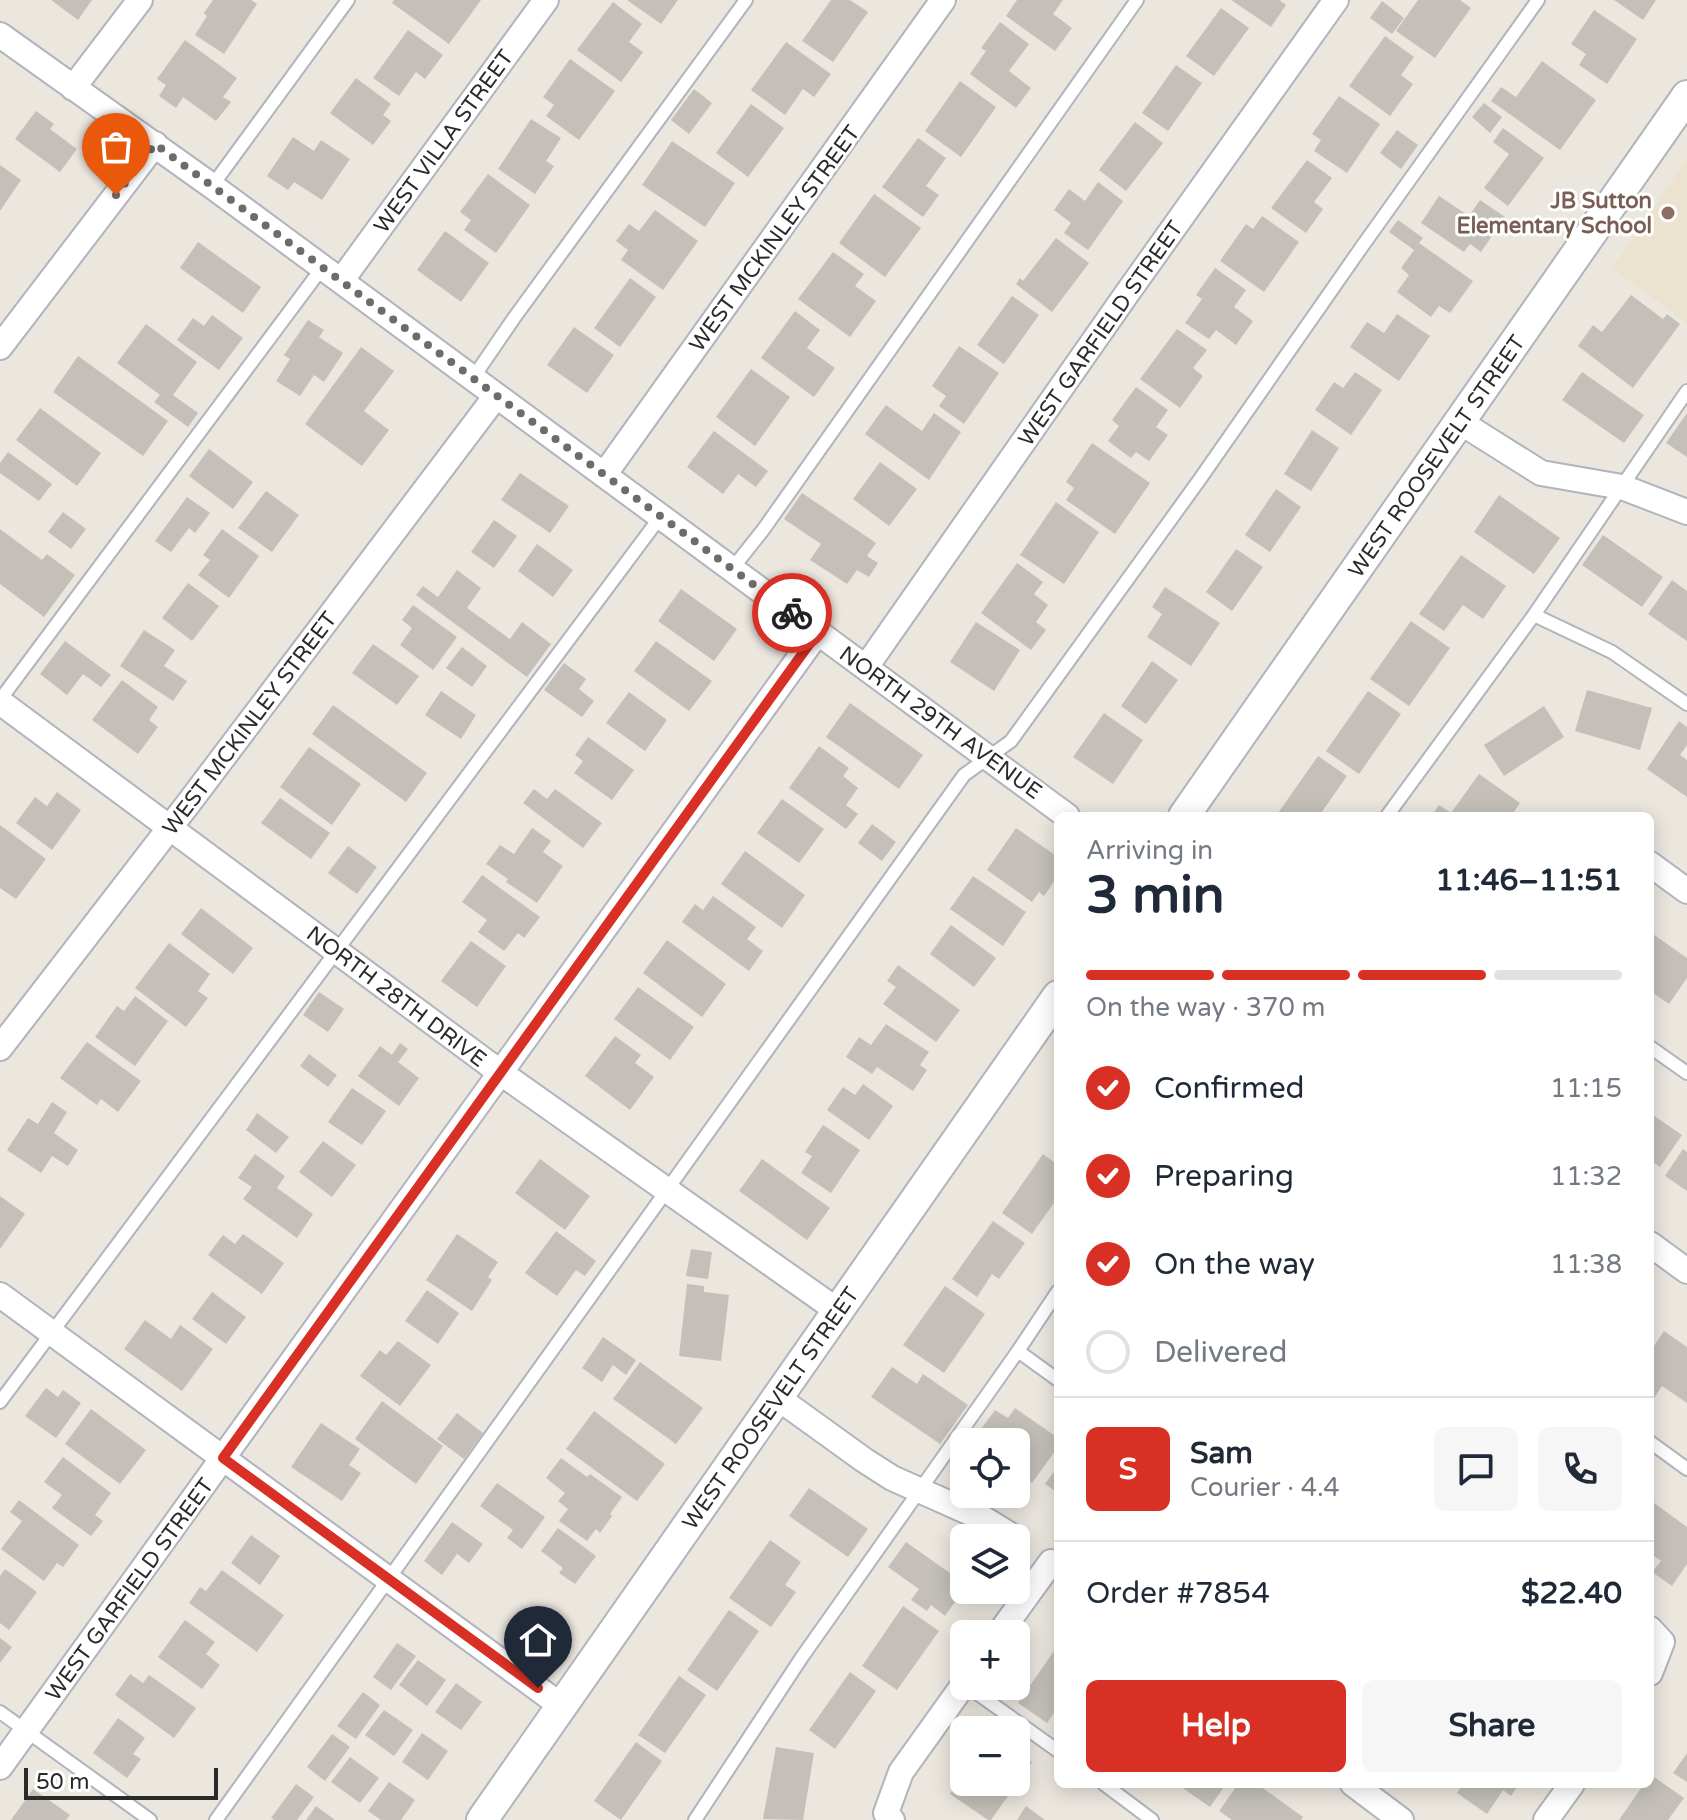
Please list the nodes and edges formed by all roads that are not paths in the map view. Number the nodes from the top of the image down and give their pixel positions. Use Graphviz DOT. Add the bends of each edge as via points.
graph roads {
  1 [pos="140,0"];
  2 [pos="348,0"];
  3 [pos="546,0"];
  4 [pos="746,0"];
  5 [pos="943,0"];
  6 [pos="1137,0"];
  7 [pos="1336,0"];
  8 [pos="1538,0"];
  9 [pos="0,35"];
  10 [pos="73,88"];
  11 [pos="1687,96"];
  12 [pos="155,144"];
  13 [pos="212,186"];
  14 [pos="332,274"];
  15 [pos="0,347"];
  16 [pos="473,378"];
  17 [pos="1687,391"];
  18 [pos="496,396"];
  19 [pos="1460,422"];
  20 [pos="604,475"];
  21 [pos="1622,487"];
  22 [pos="1687,512"];
  23 [pos="661,516"];
  24 [pos="732,569"];
  25 [pos="1534,615"];
  26 [pos="818,632"];
  27 [pos="866,667"];
  28 [pos="0,701"];
  29 [pos="1687,704"];
  30 [pos="988,757"];
  31 [pos="1062,812"];
  32 [pos="1187,812"];
  33 [pos="1390,812"];
  34 [pos="169,828"];
  35 [pos="1654,867"];
  36 [pos="1687,891"];
  37 [pos="338,952"];
  38 [pos="1054,1002"];
  39 [pos="0,1048"];
  40 [pos="1654,1050"];
  41 [pos="501,1073"];
  42 [pos="1687,1073"];
  43 [pos="668,1190"];
  44 [pos="1654,1247"];
  45 [pos="1687,1271"];
  46 [pos="0,1295"];
  47 [pos="1054,1297"];
  48 [pos="838,1311"];
  49 [pos="51,1332"];
  50 [pos="1018,1351"];
  51 [pos="1054,1377"];
  52 [pos="778,1398"];
  53 [pos="0,1402"];
  54 [pos="1654,1445"];
  55 [pos="223,1458"];
  56 [pos="1687,1469"];
  57 [pos="918,1491"];
  58 [pos="992,1524"];
  59 [pos="1030,1548"];
  60 [pos="1054,1564"];
  61 [pos="389,1579"];
  62 [pos="1010,1620"];
  63 [pos="955,1700"];
  64 [pos="987,1700"];
  65 [pos="563,1707"];
  66 [pos="0,1712"];
  67 [pos="26,1731"];
  68 [pos="1054,1748"];
  69 [pos="0,1767"];
  70 [pos="1109,1788"];
  71 [pos="1358,1788"];
  72 [pos="1569,1788"];
  73 [pos="889,1817"];
  74 [pos="150,1820"];
  75 [pos="216,1820"];
  76 [pos="482,1820"];
  77 [pos="695,1820"];
  78 [pos="1152,1820"];
  79 [pos="1401,1820"];
  80 [pos="1546,1820"];
  1 -- 10 [label="street"];
  2 -- 13 [label="lane"];
  3 -- 14 [label="street, WEST VILLA STREET"];
  4 -- 16 [label="lane"];
  5 -- 20 [label="street, WEST MCKINLEY STREET"];
  6 -- 24 [label="lane"];
  7 -- 27 [label="street, WEST GARFIELD STREET"];
  8 -- 30 [label="lane" via="1038,704 1011,741"];
  9 -- 10 [label="street, NORTH 29TH AVENUE"];
  10 -- 12 [label="street, NORTH 29TH AVENUE"];
  11 -- 19 [label="street, WEST ROOSEVELT STREET"];
  12 -- 13 [label="street, NORTH 29TH AVENUE"];
  12 -- 15 [label="street"];
  13 -- 14 [label="street, NORTH 29TH AVENUE"];
  14 -- 16 [label="street, NORTH 29TH AVENUE"];
  14 -- 28 [label="lane"];
  16 -- 18 [label="street, NORTH 29TH AVENUE"];
  17 -- 21 [label="lane"];
  18 -- 20 [label="street, NORTH 29TH AVENUE"];
  18 -- 34 [label="street, WEST MCKINLEY STREET"];
  19 -- 21 [label="street" via="1541,473"];
  19 -- 32 [label="street, WEST ROOSEVELT STREET"];
  20 -- 23 [label="street, NORTH 29TH AVENUE"];
  21 -- 22 [label="street"];
  21 -- 25 [label="lane"];
  23 -- 24 [label="street, NORTH 29TH AVENUE"];
  23 -- 37 [label="lane"];
  24 -- 26 [label="street, NORTH 29TH AVENUE"];
  25 -- 29 [label="lane" via="1612,652"];
  25 -- 33 [label="lane"];
  26 -- 27 [label="street, NORTH 29TH AVENUE"];
  26 -- 41 [label="street, WEST GARFIELD STREET"];
  27 -- 30 [label="street, NORTH 29TH AVENUE"];
  28 -- 34 [label="street, NORTH 28TH DRIVE"];
  30 -- 31 [label="street, NORTH 29TH AVENUE"];
  30 -- 43 [label="lane" via="964,775"];
  34 -- 37 [label="street, NORTH 28TH DRIVE"];
  34 -- 39 [label="street, WEST MCKINLEY STREET"];
  35 -- 36 [label="street"];
  37 -- 41 [label="street, NORTH 28TH DRIVE"];
  37 -- 49 [label="lane"];
  38 -- 48 [label="street, WEST ROOSEVELT STREET"];
  40 -- 42 [label="lane"];
  41 -- 43 [label="street, NORTH 28TH DRIVE"];
  41 -- 55 [label="street, WEST GARFIELD STREET"];
  43 -- 48 [label="street, NORTH 28TH DRIVE"];
  43 -- 61 [label="lane"];
  44 -- 45 [label="street"];
  46 -- 49 [label="street"];
  47 -- 50 [label="lane"];
  48 -- 52 [label="street, WEST ROOSEVELT STREET"];
  49 -- 53 [label="lane"];
  49 -- 55 [label="street"];
  50 -- 51 [label="lane"];
  50 -- 57 [label="lane"];
  52 -- 57 [label="street" via="864,1460"];
  52 -- 65 [label="street, WEST ROOSEVELT STREET"];
  54 -- 56 [label="lane"];
  55 -- 61 [label="street"];
  55 -- 67 [label="street, WEST GARFIELD STREET"];
  57 -- 58 [label="street"];
  57 -- 77 [label="lane"];
  59 -- 60 [label="street"];
  60 -- 62 [label="street"];
  61 -- 65 [label="street"];
  61 -- 75 [label="lane"];
  63 -- 73 [label="street" via="901,1772"];
  64 -- 68 [label="lane"];
  65 -- 76 [label="street, WEST ROOSEVELT STREET"];
  66 -- 67 [label="lane"];
  67 -- 69 [label="street, WEST GARFIELD STREET"];
  67 -- 74 [label="lane"];
  70 -- 78 [label="lane"];
  71 -- 79 [label="street"];
  72 -- 80 [label="street"];
}
